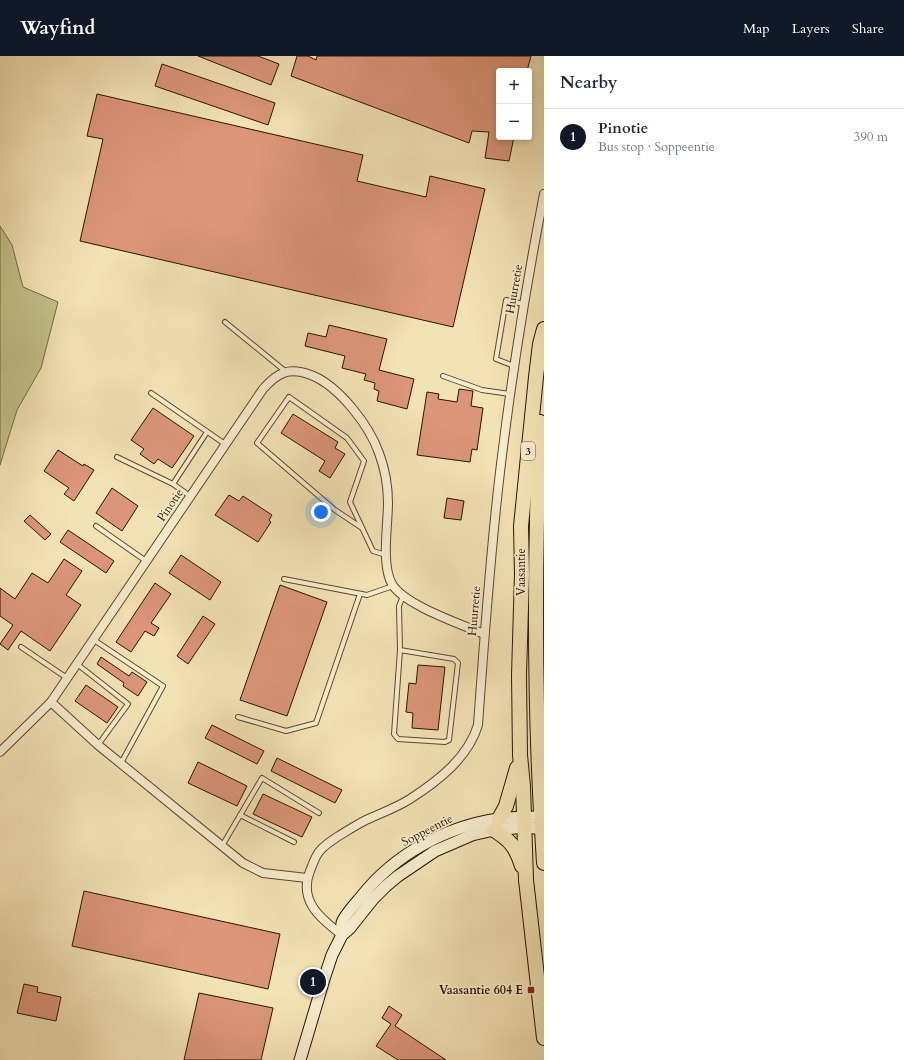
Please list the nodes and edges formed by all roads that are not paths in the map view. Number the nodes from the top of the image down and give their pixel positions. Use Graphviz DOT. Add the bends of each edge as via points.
graph roads {
  1 [pos="544,194"];
  2 [pos="524,304"];
  3 [pos="225,322"];
  4 [pos="544,329"];
  5 [pos="514,366"];
  6 [pos="544,370"];
  7 [pos="285,371"];
  8 [pos="443,376"];
  9 [pos="151,393"];
  10 [pos="511,394"];
  11 [pos="207,432"];
  12 [pos="225,444"];
  13 [pos="117,457"];
  14 [pos="173,484"];
  15 [pos="190,496"];
  16 [pos="96,526"];
  17 [pos="362,528"];
  18 [pos="386,556"];
  19 [pos="146,561"];
  20 [pos="284,579"];
  21 [pos="393,586"];
  22 [pos="360,594"];
  23 [pos="403,596"];
  24 [pos="484,634"];
  25 [pos="93,639"];
  26 [pos="21,647"];
  27 [pos="400,650"];
  28 [pos="76,664"];
  29 [pos="67,678"];
  30 [pos="51,702"];
  31 [pos="238,717"];
  32 [pos="98,745"];
  33 [pos="0,752"];
  34 [pos="520,756"];
  35 [pos="121,763"];
  36 [pos="542,791"];
  37 [pos="319,813"];
  38 [pos="240,815"];
  39 [pos="524,822"];
  40 [pos="543,823"];
  41 [pos="496,824"];
  42 [pos="294,842"];
  43 [pos="222,846"];
  44 [pos="544,863"];
  45 [pos="307,878"];
  46 [pos="526,880"];
  47 [pos="342,935"];
  48 [pos="544,1038"];
  49 [pos="300,1060"];
  1 -- 2 [label="street, Huurretie"];
  2 -- 5 [label="street, Huurretie"];
  2 -- 5 [label="lane" via="506,300 496,359"];
  3 -- 7 [label="lane"];
  4 -- 34 [label="highway, Vaasantie / 3" via="536,377 521,526"];
  5 -- 10 [label="street, Huurretie"];
  6 -- 36 [label="highway, Vaasantie / 3" via="536,505 536,628"];
  7 -- 12 [label="street, Pinotie" via="272,378"];
  7 -- 18 [label="street" via="301,372 329,386 352,408 373,439 380,453 388,484"];
  8 -- 10 [label="lane" via="482,390"];
  9 -- 11 [label="lane"];
  10 -- 24 [label="street, Huurretie" via="500,471"];
  11 -- 12 [label="lane"];
  11 -- 14 [label="lane"];
  12 -- 15 [label="street, Pinotie"];
  13 -- 14 [label="lane"];
  14 -- 15 [label="lane"];
  15 -- 19 [label="street, Pinotie"];
  16 -- 19 [label="lane"];
  17 -- 17 [label="lane" via="350,502 364,461 347,438 289,396 257,443 335,510"];
  17 -- 18 [label="lane" via="373,551"];
  18 -- 21 [label="street" via="389,579"];
  19 -- 25 [label="street, Pinotie"];
  20 -- 22 [label="lane"];
  21 -- 22 [label="lane" via="368,595"];
  21 -- 23 [label="street"];
  22 -- 31 [label="lane" via="316,723 286,732"];
  23 -- 24 [label="street"];
  23 -- 27 [label="lane" via="399,606"];
  24 -- 45 [label="street, Huurretie" via="478,725 463,755 438,779 409,800 366,820 327,844 317,854"];
  25 -- 28 [label="street, Pinotie"];
  25 -- 35 [label="lane" via="163,686"];
  26 -- 29 [label="lane"];
  27 -- 27 [label="lane" via="454,659 458,663 449,740 445,742 398,738 394,734"];
  28 -- 29 [label="street, Pinotie"];
  28 -- 32 [label="lane" via="128,704"];
  29 -- 30 [label="street, Pinotie"];
  30 -- 32 [label="street"];
  30 -- 33 [label="street, Pinotie"];
  32 -- 35 [label="street"];
  34 -- 39 [label="highway, Vaasantie / 3"];
  34 -- 41 [label="highway" via="506,806"];
  35 -- 43 [label="street"];
  36 -- 40 [label="highway, Vaasantie / 3"];
  37 -- 38 [label="lane" via="262,778"];
  38 -- 42 [label="lane"];
  38 -- 43 [label="lane"];
  39 -- 40 [label="main road, Soppeentie"];
  39 -- 41 [label="main road, Soppeentie"];
  39 -- 46 [label="highway, Vaasantie / 3"];
  40 -- 44 [label="highway, Vaasantie / 3"];
  41 -- 46 [label="highway" via="519,855"];
  41 -- 47 [label="main road, Soppeentie" via="435,851 398,876 373,899"];
  43 -- 45 [label="street" via="243,863 263,873"];
  45 -- 47 [label="street, Huurretie" via="308,900 324,922"];
  46 -- 48 [label="highway, Vaasantie / 3"];
  47 -- 49 [label="main road, Soppeentie" via="332,955"];
}
